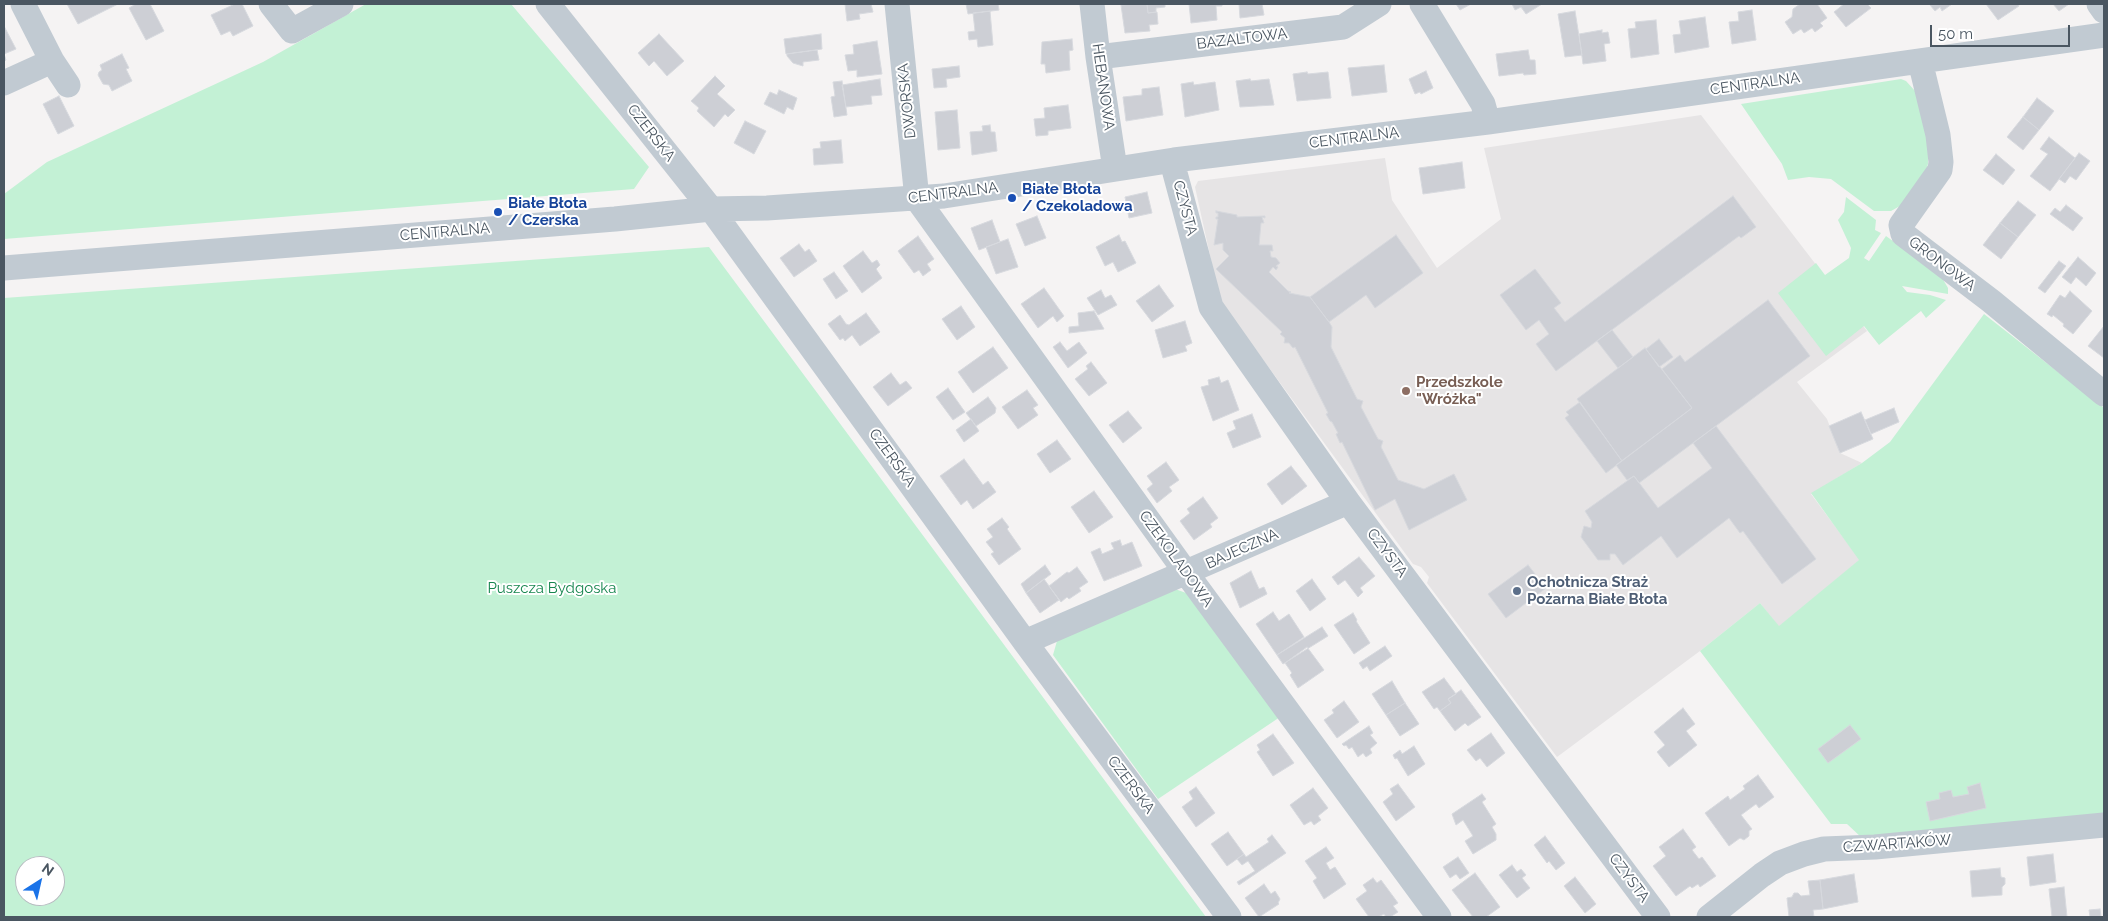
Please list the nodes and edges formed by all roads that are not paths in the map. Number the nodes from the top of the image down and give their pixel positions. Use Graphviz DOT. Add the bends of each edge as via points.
graph roads {
  1 [pos="23,4"];
  2 [pos="271,4"];
  3 [pos="341,4"];
  4 [pos="548,4"];
  5 [pos="897,4"];
  6 [pos="1092,4"];
  7 [pos="1379,4"];
  8 [pos="1422,4"];
  9 [pos="2100,4"];
  10 [pos="2104,11"];
  11 [pos="2104,35"];
  12 [pos="1098,57"];
  13 [pos="52,61"];
  14 [pos="1920,61"];
  15 [pos="4,83"];
  16 [pos="68,85"];
  17 [pos="1488,122"];
  18 [pos="1174,160"];
  19 [pos="1115,170"];
  20 [pos="917,199"];
  21 [pos="710,209"];
  22 [pos="4,268"];
  23 [pos="2104,394"];
  24 [pos="1348,502"];
  25 [pos="1187,574"];
  26 [pos="1025,642"];
  27 [pos="2104,825"];
  28 [pos="1230,917"];
  29 [pos="1439,917"];
  30 [pos="1658,917"];
  31 [pos="1709,917"];
  1 -- 13 [label="street"];
  2 -- 3 [label="street" via="292,31"];
  4 -- 21 [label="street, CZERSKA"];
  5 -- 20 [label="street, DWORSKA"];
  6 -- 12 [label="street, HEBANOWA"];
  7 -- 12 [label="street, BAZALTOWA" via="1343,27"];
  8 -- 17 [label="street" via="1483,104"];
  9 -- 10 [label="street"];
  11 -- 14 [label="street, CENTRALNA"];
  12 -- 19 [label="street, HEBANOWA"];
  13 -- 15 [label="street"];
  13 -- 16 [label="street"];
  14 -- 17 [label="street, CENTRALNA"];
  14 -- 23 [label="street, GRONOWA" via="1942,162 1940,170 1901,225 1903,234"];
  17 -- 18 [label="street, CENTRALNA"];
  18 -- 19 [label="street, CENTRALNA"];
  18 -- 24 [label="street, CZYSTA" via="1212,308"];
  19 -- 20 [label="street, CENTRALNA"];
  20 -- 21 [label="street, CENTRALNA"];
  20 -- 25 [label="street, CZEKOLADOWA"];
  21 -- 22 [label="street, CENTRALNA"];
  21 -- 26 [label="street, CZERSKA"];
  24 -- 25 [label="street, BAJECZNA"];
  24 -- 30 [label="street, CZYSTA"];
  25 -- 26 [label="street, BAJECZNA"];
  25 -- 29 [label="street, CZEKOLADOWA"];
  26 -- 28 [label="street, CZERSKA"];
  27 -- 31 [label="street, CZWARTAKÓW" via="1824,849 1780,863"];
}
